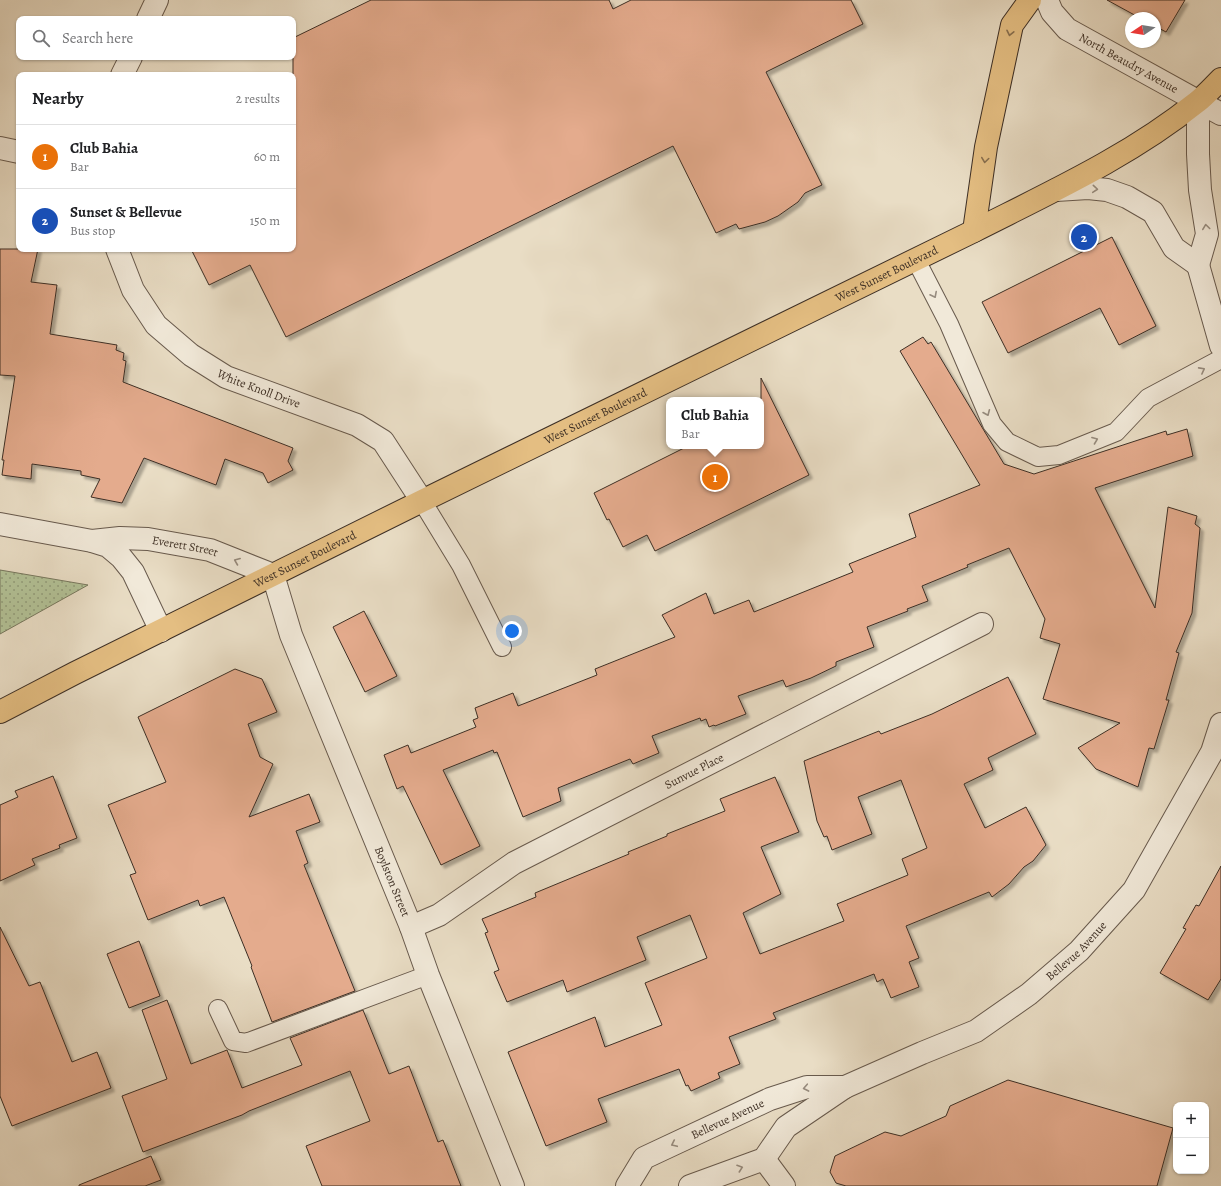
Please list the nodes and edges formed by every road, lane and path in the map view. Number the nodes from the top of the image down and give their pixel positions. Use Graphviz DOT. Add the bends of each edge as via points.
graph roads {
  1 [pos="157,0"];
  2 [pos="1030,0"];
  3 [pos="1047,0"];
  4 [pos="149,16"];
  5 [pos="130,60"];
  6 [pos="124,72"];
  7 [pos="1221,79"];
  8 [pos="1198,101"];
  9 [pos="1221,114"];
  10 [pos="0,148"];
  11 [pos="16,151"];
  12 [pos="1056,190"];
  13 [pos="974,232"];
  14 [pos="118,252"];
  15 [pos="916,260"];
  16 [pos="1198,265"];
  17 [pos="1221,346"];
  18 [pos="1221,359"];
  19 [pos="422,501"];
  20 [pos="0,524"];
  21 [pos="92,541"];
  22 [pos="273,575"];
  23 [pos="982,624"];
  24 [pos="161,631"];
  25 [pos="502,647"];
  26 [pos="0,712"];
  27 [pos="1221,724"];
  28 [pos="411,927"];
  29 [pos="428,975"];
  30 [pos="218,1009"];
  31 [pos="845,1087"];
  32 [pos="764,1160"];
  33 [pos="513,1186"];
  34 [pos="629,1186"];
  35 [pos="690,1186"];
  36 [pos="784,1186"];
  1 -- 4 [label="street"];
  2 -- 13 [label="main road, one-way" via="1012,25 986,147"];
  3 -- 8 [label="street, North Beaudry Avenue" via="1052,12 1067,29"];
  5 -- 6 [label="street"];
  7 -- 8 [label="main road, West Sunset Boulevard"];
  8 -- 9 [label="street, North Beaudry Avenue"];
  8 -- 12 [label="main road, West Sunset Boulevard" via="1159,131"];
  16 -- 8 [label="street, one-way" via="1207,234 1200,190"];
  10 -- 11 [label="street"];
  12 -- 13 [label="main road, West Sunset Boulevard"];
  12 -- 16 [label="street, one-way" via="1088,188 1107,190 1127,197 1152,212 1174,248"];
  13 -- 15 [label="main road, West Sunset Boulevard"];
  14 -- 19 [label="street, White Knoll Drive" via="133,290 156,325 191,355 226,377 357,425 383,441"];
  15 -- 18 [label="lane, one-way" via="949,324 992,424 1007,442 1038,457 1059,455 1116,432 1148,398"];
  15 -- 19 [label="main road, West Sunset Boulevard"];
  16 -- 17 [label="street"];
  19 -- 22 [label="main road, West Sunset Boulevard"];
  19 -- 25 [label="lane" via="461,565"];
  20 -- 21 [label="street, Everett Street"];
  22 -- 21 [label="street, Everett Street, one-way" via="210,550 148,539"];
  21 -- 24 [label="street, Everett Street" via="108,546 121,556 133,572"];
  22 -- 24 [label="main road, West Sunset Boulevard"];
  22 -- 28 [label="street, Boylston Street" via="291,636"];
  23 -- 28 [label="street, Sunvue Place" via="514,863 439,915"];
  24 -- 26 [label="main road, West Sunset Boulevard"];
  27 -- 31 [label="street, Bellevue Avenue" via="1212,752 1134,890 1083,948 1029,994 976,1031"];
  28 -- 29 [label="street, Boylston Street"];
  29 -- 30 [label="lane" via="246,1043 233,1041"];
  29 -- 33 [label="street, Boylston Street"];
  31 -- 32 [label="street, Bellevue Avenue" via="786,1127"];
  31 -- 34 [label="street, Bellevue Avenue, one-way" via="807,1087 770,1099 644,1158"];
  35 -- 32 [label="street, one-way"];
  32 -- 36 [label="street"];
}
